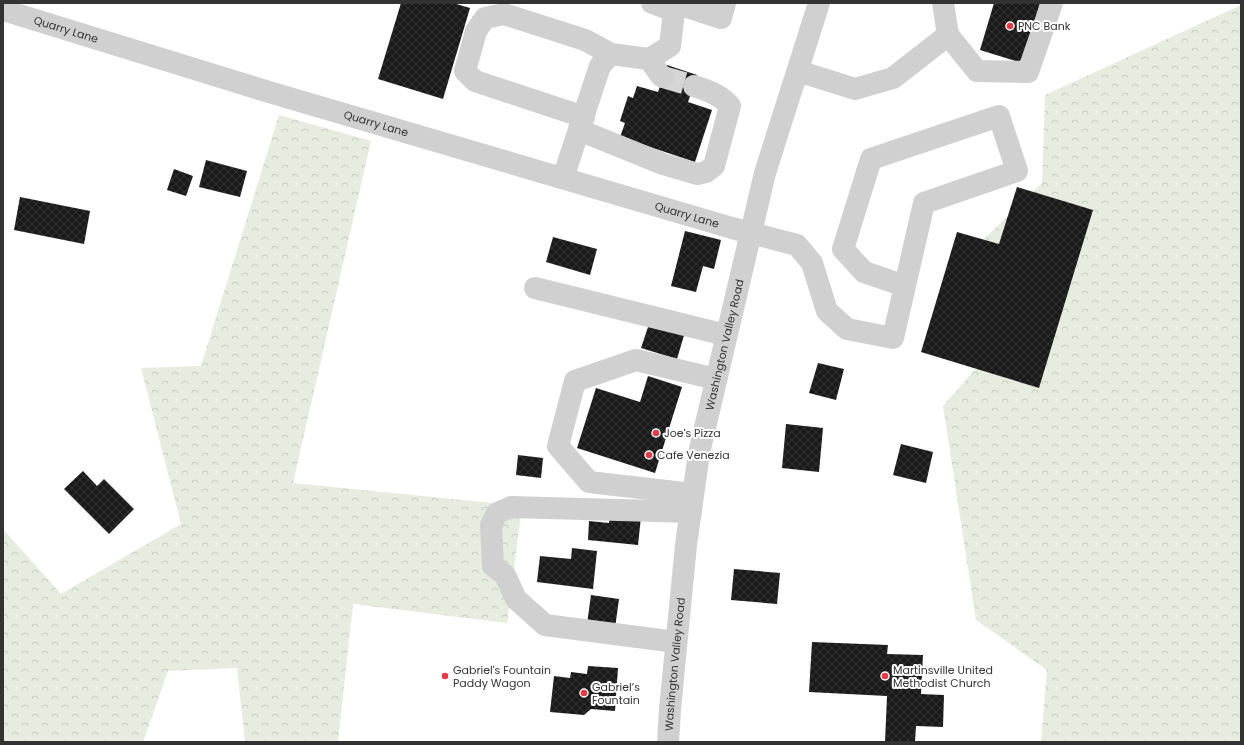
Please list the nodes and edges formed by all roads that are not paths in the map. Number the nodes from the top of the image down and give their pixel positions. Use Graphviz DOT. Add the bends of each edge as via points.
graph roads {
  1 [pos="652,3"];
  2 [pos="726,3"];
  3 [pos="818,3"];
  4 [pos="943,3"];
  5 [pos="1052,3"];
  6 [pos="675,6"];
  7 [pos="3,10"];
  8 [pos="948,35"];
  9 [pos="611,54"];
  10 [pos="649,59"];
  11 [pos="798,71"];
  12 [pos="663,77"];
  13 [pos="694,86"];
  14 [pos="581,123"];
  15 [pos="563,178"];
  16 [pos="751,234"];
  17 [pos="905,286"];
  18 [pos="535,288"];
  19 [pos="726,335"];
  20 [pos="716,379"];
  21 [pos="692,503"];
  22 [pos="676,642"];
  23 [pos="668,742"];
  1 -- 6 [label="street"];
  2 -- 6 [label="street" via="721,18"];
  3 -- 11 [label="street, Washington Valley Road"];
  4 -- 8 [label="street"];
  5 -- 8 [label="street" via="1028,72 976,71"];
  6 -- 10 [label="street" via="670,46"];
  7 -- 15 [label="street, Quarry Lane" via="269,92"];
  8 -- 11 [label="street" via="893,78 855,89"];
  9 -- 10 [label="street"];
  9 -- 14 [label="street" via="600,66"];
  9 -- 14 [label="street" via="585,40 504,14 486,18 476,31 465,71 475,80"];
  10 -- 12 [label="street"];
  11 -- 16 [label="street, Washington Valley Road" via="765,174"];
  13 -- 14 [label="street" via="725,100 730,106 714,166 706,172 697,174 663,164"];
  14 -- 15 [label="street"];
  15 -- 16 [label="street, Quarry Lane"];
  16 -- 17 [label="street, Quarry Lane" via="797,245 812,263 827,311 847,329 893,338"];
  16 -- 19 [label="street, Washington Valley Road"];
  17 -- 17 [label="street" via="924,203 1017,171 999,116 870,159 843,249 864,272"];
  18 -- 19 [label="street"];
  19 -- 20 [label="street, Washington Valley Road"];
  20 -- 21 [label="street, Washington Valley Road" via="699,453"];
  20 -- 21 [label="street" via="636,360 575,381 558,446 589,482"];
  21 -- 22 [label="street, Washington Valley Road"];
  21 -- 22 [label="street" via="511,506 497,513 491,525 493,566 505,575 516,599 545,625"];
  22 -- 23 [label="street, Washington Valley Road"];
}
